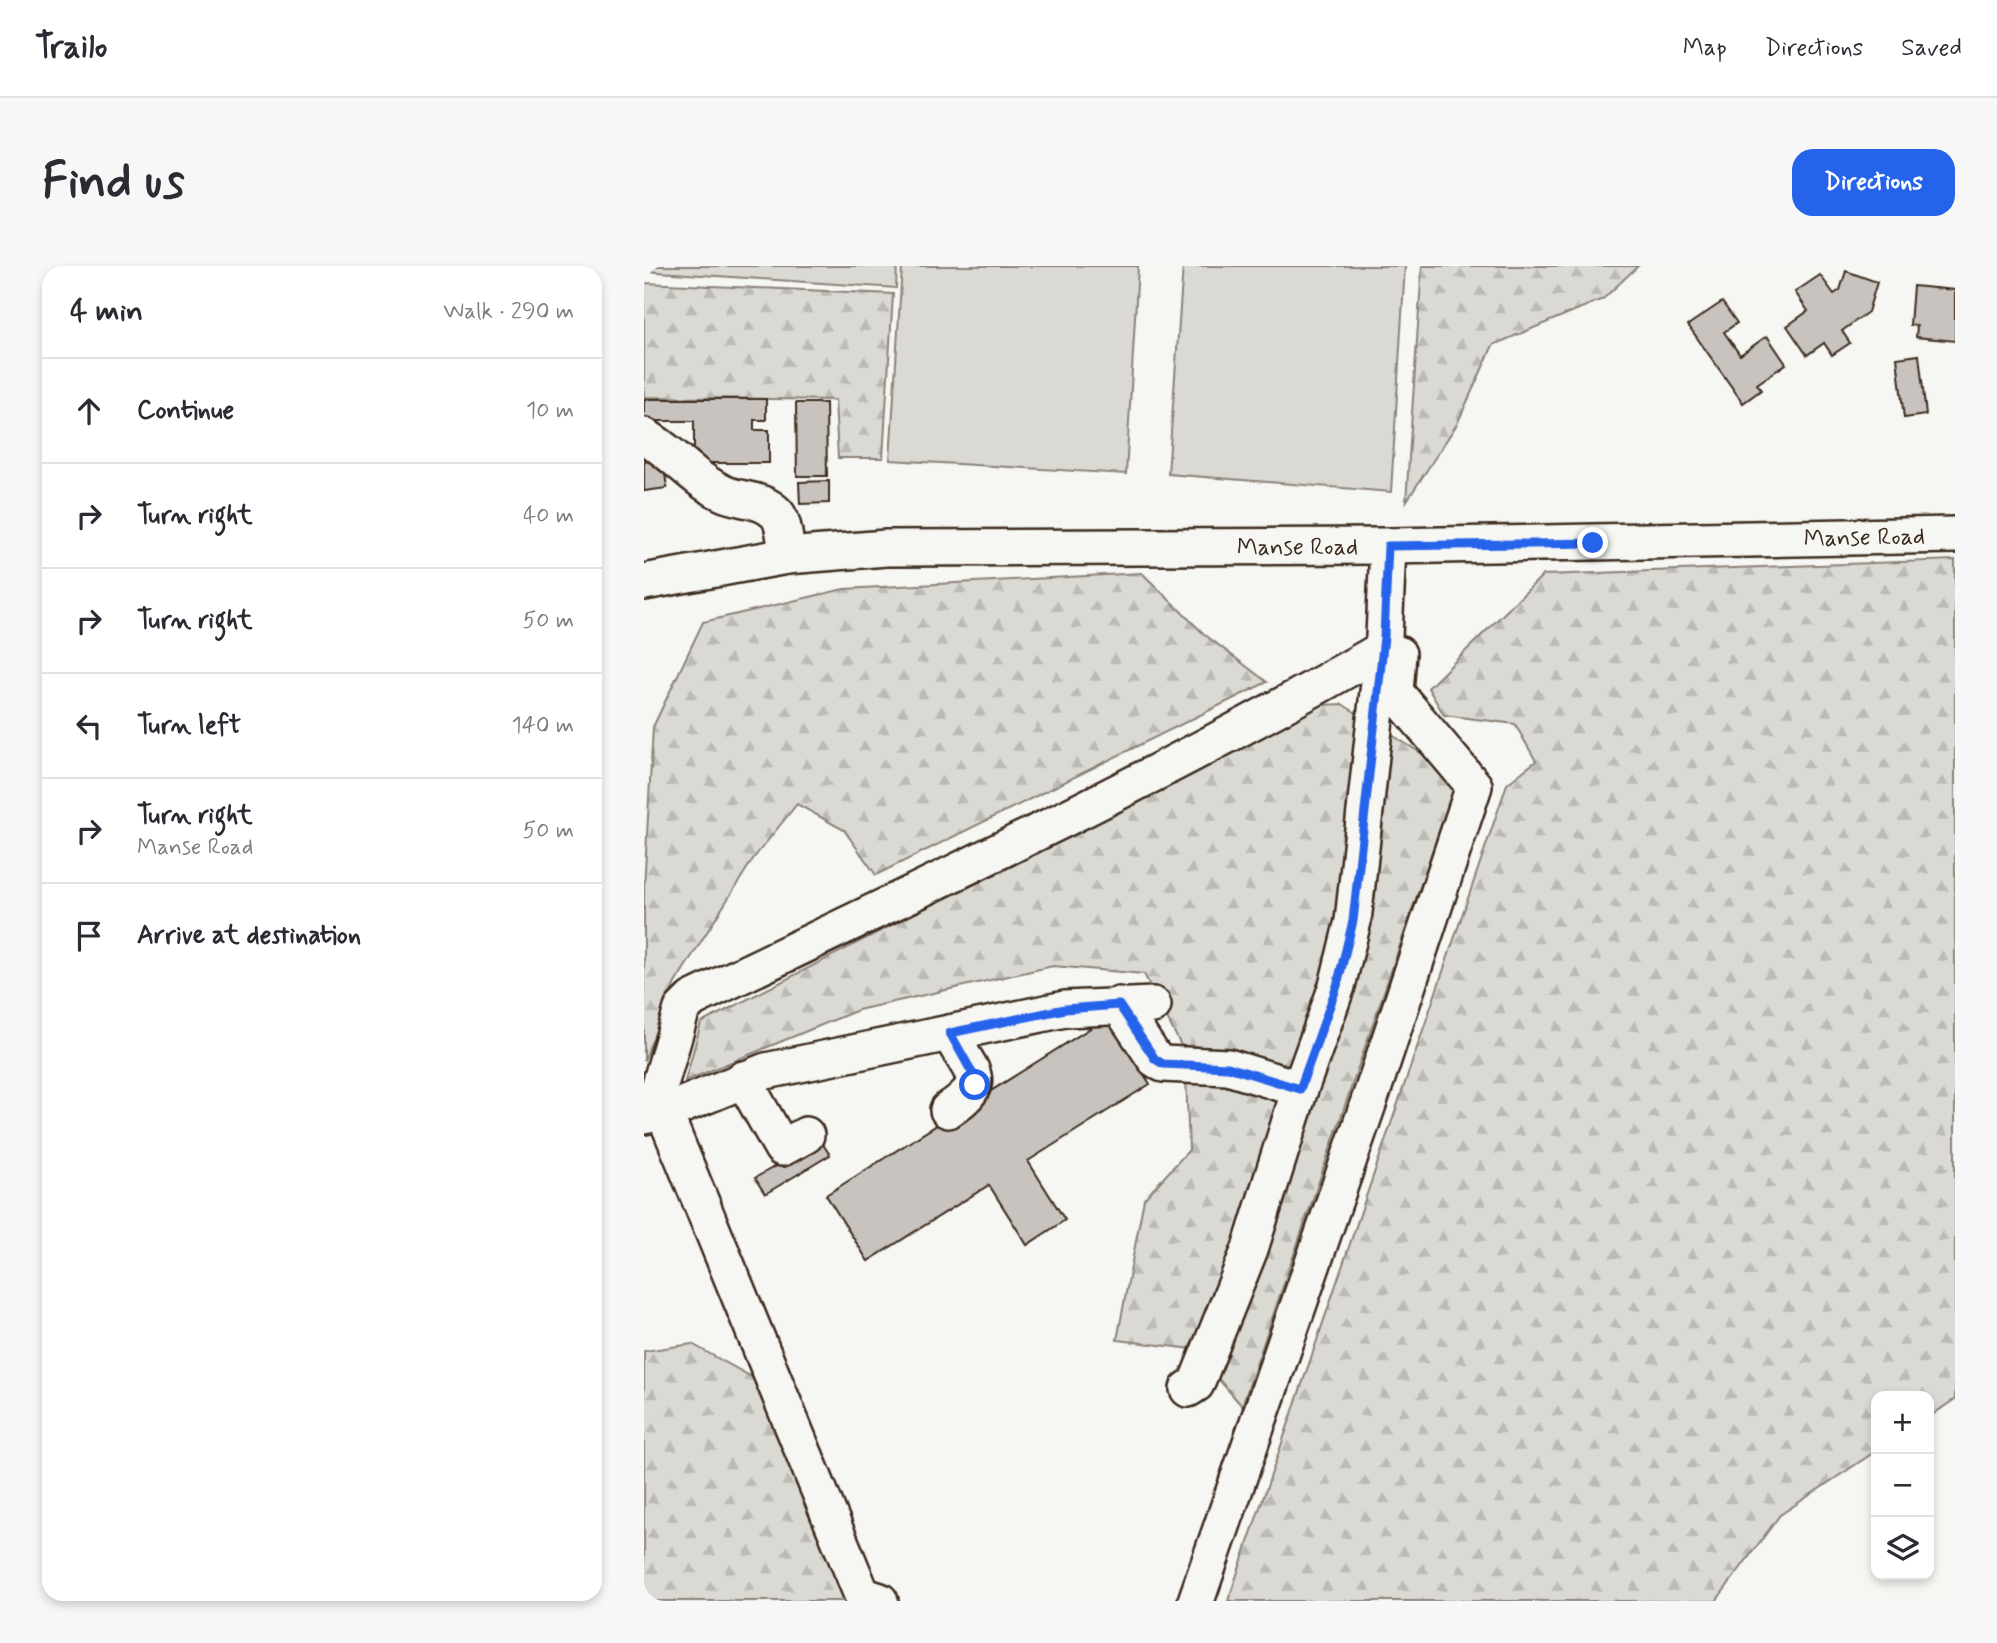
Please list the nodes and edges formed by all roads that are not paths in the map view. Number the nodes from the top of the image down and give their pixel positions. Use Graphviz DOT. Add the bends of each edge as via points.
graph roads {
  1 [pos="644,436"];
  2 [pos="1955,535"];
  3 [pos="1388,546"];
  4 [pos="787,556"];
  5 [pos="644,582"];
  6 [pos="1383,649"];
  7 [pos="950,1033"];
  8 [pos="743,1079"];
  9 [pos="1300,1089"];
  10 [pos="948,1110"];
  11 [pos="654,1114"];
  12 [pos="781,1149"];
  13 [pos="1188,1389"];
  14 [pos="880,1601"];
  15 [pos="1196,1601"];
  1 -- 4 [label="street" via="699,480 725,494 768,506 779,516"];
  2 -- 3 [label="street, Manse Road"];
  3 -- 4 [label="street, Manse Road" via="886,548"];
  3 -- 6 [label="street"];
  4 -- 5 [label="street, Manse Road"];
  6 -- 9 [label="street" via="1353,921 1337,986"];
  6 -- 11 [label="street" via="967,867 692,999 682,1009"];
  6 -- 15 [label="street" via="1398,654 1395,692 1474,786"];
  7 -- 8 [label="street"];
  7 -- 9 [label="street" via="1065,1009 1136,1005 1155,1059 1163,1064 1228,1067"];
  7 -- 10 [label="street" via="975,1085 972,1093"];
  8 -- 11 [label="street"];
  8 -- 12 [label="street"];
  9 -- 13 [label="street" via="1250,1250 1196,1384"];
  11 -- 14 [label="street" via="862,1595"];
}
